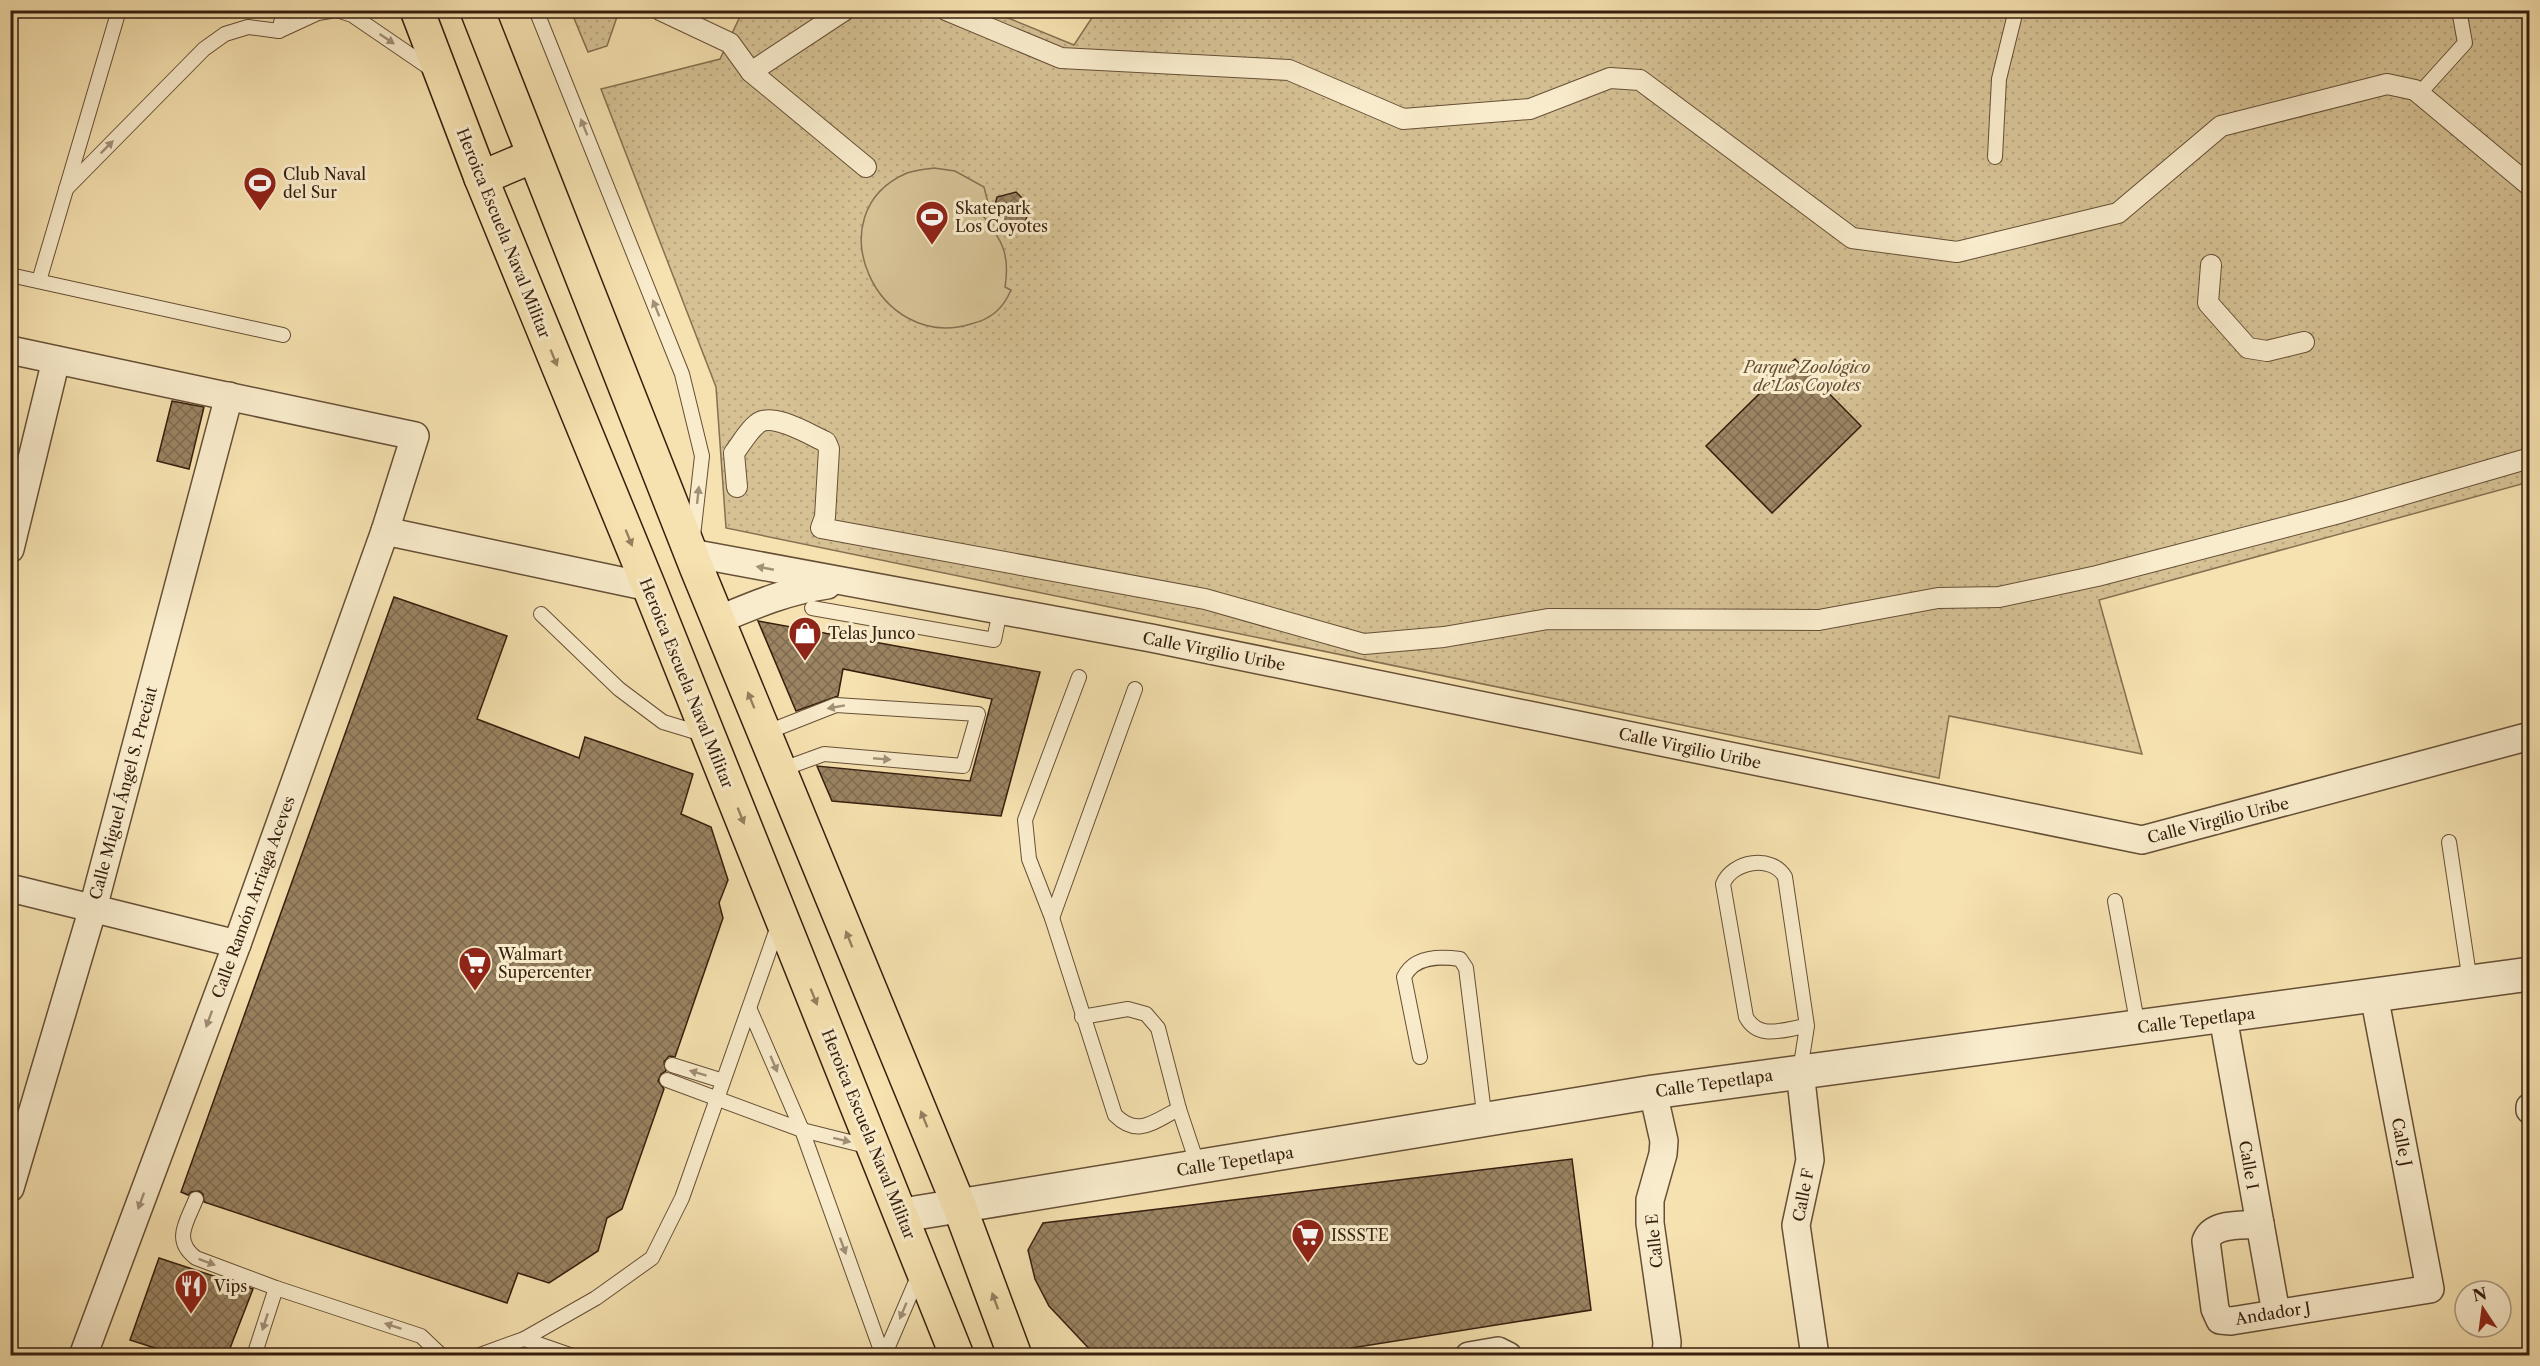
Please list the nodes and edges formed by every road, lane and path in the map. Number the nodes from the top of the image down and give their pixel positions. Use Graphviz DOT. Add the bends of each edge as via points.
graph roads {
  1 [pos="119,10"];
  2 [pos="284,10"];
  3 [pos="336,10"];
  4 [pos="417,10"];
  5 [pos="477,10"];
  6 [pos="536,10"];
  7 [pos="660,10"];
  8 [pos="845,10"];
  9 [pos="946,10"];
  10 [pos="2016,10"];
  11 [pos="2459,10"];
  12 [pos="279,32"];
  13 [pos="751,72"];
  14 [pos="442,76"];
  15 [pos="2419,94"];
  16 [pos="533,156"];
  17 [pos="1995,157"];
  18 [pos="866,167"];
  19 [pos="480,178"];
  20 [pos="2529,186"];
  21 [pos="66,189"];
  22 [pos="2211,265"];
  23 [pos="10,275"];
  24 [pos="39,281"];
  25 [pos="283,335"];
  26 [pos="2304,342"];
  27 [pos="10,350"];
  28 [pos="56,360"];
  29 [pos="229,396"];
  30 [pos="2529,458"];
  31 [pos="737,487"];
  32 [pos="385,531"];
  33 [pos="10,549"];
  34 [pos="691,554"];
  35 [pos="843,583"];
  36 [pos="649,586"];
  37 [pos="812,608"];
  38 [pos="1000,611"];
  39 [pos="541,614"];
  40 [pos="718,620"];
  41 [pos="1079,678"];
  42 [pos="1135,689"];
  43 [pos="765,734"];
  44 [pos="709,736"];
  45 [pos="2529,736"];
  46 [pos="780,770"];
  47 [pos="2449,842"];
  48 [pos="10,888"];
  49 [pos="2115,901"];
  50 [pos="93,908"];
  51 [pos="782,916"];
  52 [pos="1052,918"];
  53 [pos="237,944"];
  54 [pos="2529,974"];
  55 [pos="2470,982"];
  56 [pos="2374,995"];
  57 [pos="750,1010"];
  58 [pos="1082,1017"];
  59 [pos="2223,1017"];
  60 [pos="1807,1026"];
  61 [pos="2138,1027"];
  62 [pos="1420,1058"];
  63 [pos="672,1065"];
  64 [pos="1800,1071"];
  65 [pos="667,1080"];
  66 [pos="723,1081"];
  67 [pos="1653,1092"];
  68 [pos="717,1098"];
  69 [pos="1179,1109"];
  70 [pos="1485,1121"];
  71 [pos="802,1130"];
  72 [pos="875,1148"];
  73 [pos="1198,1166"];
  74 [pos="10,1188"];
  75 [pos="196,1199"];
  76 [pos="960,1208"];
  77 [pos="903,1215"];
  78 [pos="2260,1224"];
  79 [pos="921,1267"];
  80 [pos="276,1288"];
  81 [pos="2430,1289"];
  82 [pos="2276,1312"];
  83 [pos="524,1339"];
  84 [pos="84,1356"];
  85 [pos="254,1356"];
  86 [pos="442,1356"];
  87 [pos="477,1356"];
  88 [pos="573,1356"];
  89 [pos="884,1356"];
  90 [pos="957,1356"];
  91 [pos="1015,1356"];
  92 [pos="1468,1356"];
  93 [pos="1508,1356"];
  94 [pos="1666,1356"];
  95 [pos="1815,1356"];
  1 -- 21 [label="lane"];
  2 -- 12 [label="lane"];
  3 -- 12 [label="lane"];
  3 -- 14 [label="lane, one-way" via="352,15"];
  4 -- 14 [label="main road, Heroica Escuela Naval Militar"];
  5 -- 16 [label="main road"];
  34 -- 6 [label="lane, one-way" via="702,456 682,374"];
  7 -- 13 [label="street" via="730,43"];
  8 -- 13 [label="street"];
  9 -- 15 [label="street" via="1061,58 1289,70 1403,118 1530,109 1610,78 1640,80 1852,238 1957,252 2118,213 2221,126 2387,84"];
  10 -- 17 [label="lane" via="1999,79"];
  11 -- 15 [label="lane" via="2465,42"];
  21 -- 12 [label="lane, one-way" via="204,49 225,34 248,27"];
  13 -- 18 [label="street"];
  14 -- 19 [label="main road, Heroica Escuela Naval Militar"];
  15 -- 20 [label="street"];
  16 -- 19 [label="main road"];
  16 -- 34 [label="main road"];
  19 -- 36 [label="main road, Heroica Escuela Naval Militar, one-way"];
  21 -- 24 [label="lane"];
  22 -- 26 [label="street" via="2208,303 2248,348 2267,351"];
  23 -- 24 [label="lane"];
  24 -- 25 [label="lane"];
  27 -- 28 [label="street"];
  28 -- 29 [label="street"];
  28 -- 33 [label="street"];
  29 -- 32 [label="street, Calle Ramón Arriaga Aceves" via="415,436"];
  29 -- 50 [label="street, Calle Miguel Ángel S. Preciat"];
  30 -- 31 [label="street" via="2343,512 2097,576 1999,597 1938,598 1819,620 1548,619 1444,637 1364,644 1205,599 821,528 829,448 826,442 778,420 757,423 734,453"];
  32 -- 36 [label="street"];
  32 -- 53 [label="street, Calle Ramón Arriaga Aceves"];
  35 -- 34 [label="street, Calle Virgilio Uribe, one-way"];
  34 -- 40 [label="main road"];
  35 -- 38 [label="street, Calle Virgilio Uribe"];
  35 -- 40 [label="street, Calle Virgilio Uribe" via="806,588"];
  36 -- 44 [label="main road, Heroica Escuela Naval Militar"];
  37 -- 38 [label="lane" via="994,640"];
  38 -- 45 [label="street, Calle Virgilio Uribe" via="1151,638 2142,840"];
  39 -- 44 [label="lane" via="619,689 663,722"];
  43 -- 40 [label="main road, one-way"];
  41 -- 52 [label="lane" via="1025,820 1029,859"];
  42 -- 52 [label="lane"];
  43 -- 46 [label="main road"];
  46 -- 43 [label="lane, one-way" via="824,754 963,766 978,714 836,705"];
  44 -- 51 [label="main road, Heroica Escuela Naval Militar, one-way"];
  76 -- 46 [label="main road, one-way"];
  47 -- 55 [label="lane"];
  48 -- 50 [label="street"];
  49 -- 61 [label="lane"];
  50 -- 53 [label="street"];
  50 -- 74 [label="street, Calle Miguel Ángel S. Preciat"];
  51 -- 57 [label="lane"];
  51 -- 72 [label="main road, Heroica Escuela Naval Militar, one-way"];
  52 -- 58 [label="lane"];
  53 -- 84 [label="street, Calle Ramón Arriaga Aceves, one-way"];
  54 -- 55 [label="street, Calle Tepetlapa"];
  55 -- 56 [label="street, Calle Tepetlapa"];
  56 -- 59 [label="street, Calle Tepetlapa"];
  56 -- 81 [label="street, Calle J"];
  57 -- 66 [label="lane"];
  57 -- 71 [label="lane, one-way"];
  58 -- 69 [label="lane" via="1128,1009 1146,1014 1158,1028"];
  58 -- 69 [label="lane" via="1115,1115 1126,1126 1140,1128"];
  59 -- 61 [label="street, Calle Tepetlapa"];
  59 -- 78 [label="street, Calle I"];
  60 -- 60 [label="lane" via="1761,1032 1752,1028 1746,1017 1724,884 1728,873 1738,866 1768,863 1779,868 1785,877"];
  60 -- 64 [label="lane"];
  61 -- 64 [label="street, Calle Tepetlapa"];
  62 -- 70 [label="lane" via="1404,977 1408,968 1418,962 1443,957 1460,959 1466,968"];
  66 -- 63 [label="lane, one-way"];
  64 -- 67 [label="street, Calle Tepetlapa"];
  64 -- 95 [label="street, Calle F" via="1810,1160 1796,1225"];
  65 -- 68 [label="lane"];
  66 -- 68 [label="lane"];
  67 -- 70 [label="street, Calle Tepetlapa"];
  67 -- 94 [label="street, Calle E" via="1664,1141 1650,1200 1650,1223"];
  68 -- 71 [label="lane"];
  68 -- 83 [label="lane" via="682,1198 652,1258 596,1298"];
  69 -- 73 [label="lane"];
  70 -- 73 [label="street, Calle Tepetlapa"];
  71 -- 72 [label="lane, one-way"];
  71 -- 89 [label="lane, one-way"];
  72 -- 77 [label="main road, Heroica Escuela Naval Militar"];
  73 -- 76 [label="street, Calle Tepetlapa"];
  75 -- 80 [label="lane, one-way" via="181,1237 185,1250 196,1258"];
  76 -- 77 [label="street, Calle Tepetlapa"];
  91 -- 76 [label="main road, one-way"];
  77 -- 79 [label="main road, Heroica Escuela Naval Militar"];
  78 -- 82 [label="street, Calle I"];
  78 -- 82 [label="street, Andador J" via="2209,1232 2206,1241 2215,1309 2220,1320 2231,1321"];
  79 -- 89 [label="lane, one-way"];
  79 -- 90 [label="main road, Heroica Escuela Naval Militar"];
  80 -- 85 [label="lane, one-way"];
  86 -- 80 [label="lane, one-way" via="422,1336"];
  81 -- 82 [label="street, Andador J"];
  83 -- 87 [label="lane"];
  83 -- 88 [label="lane"];
  92 -- 93 [label="street" via="1498,1351"];
}
